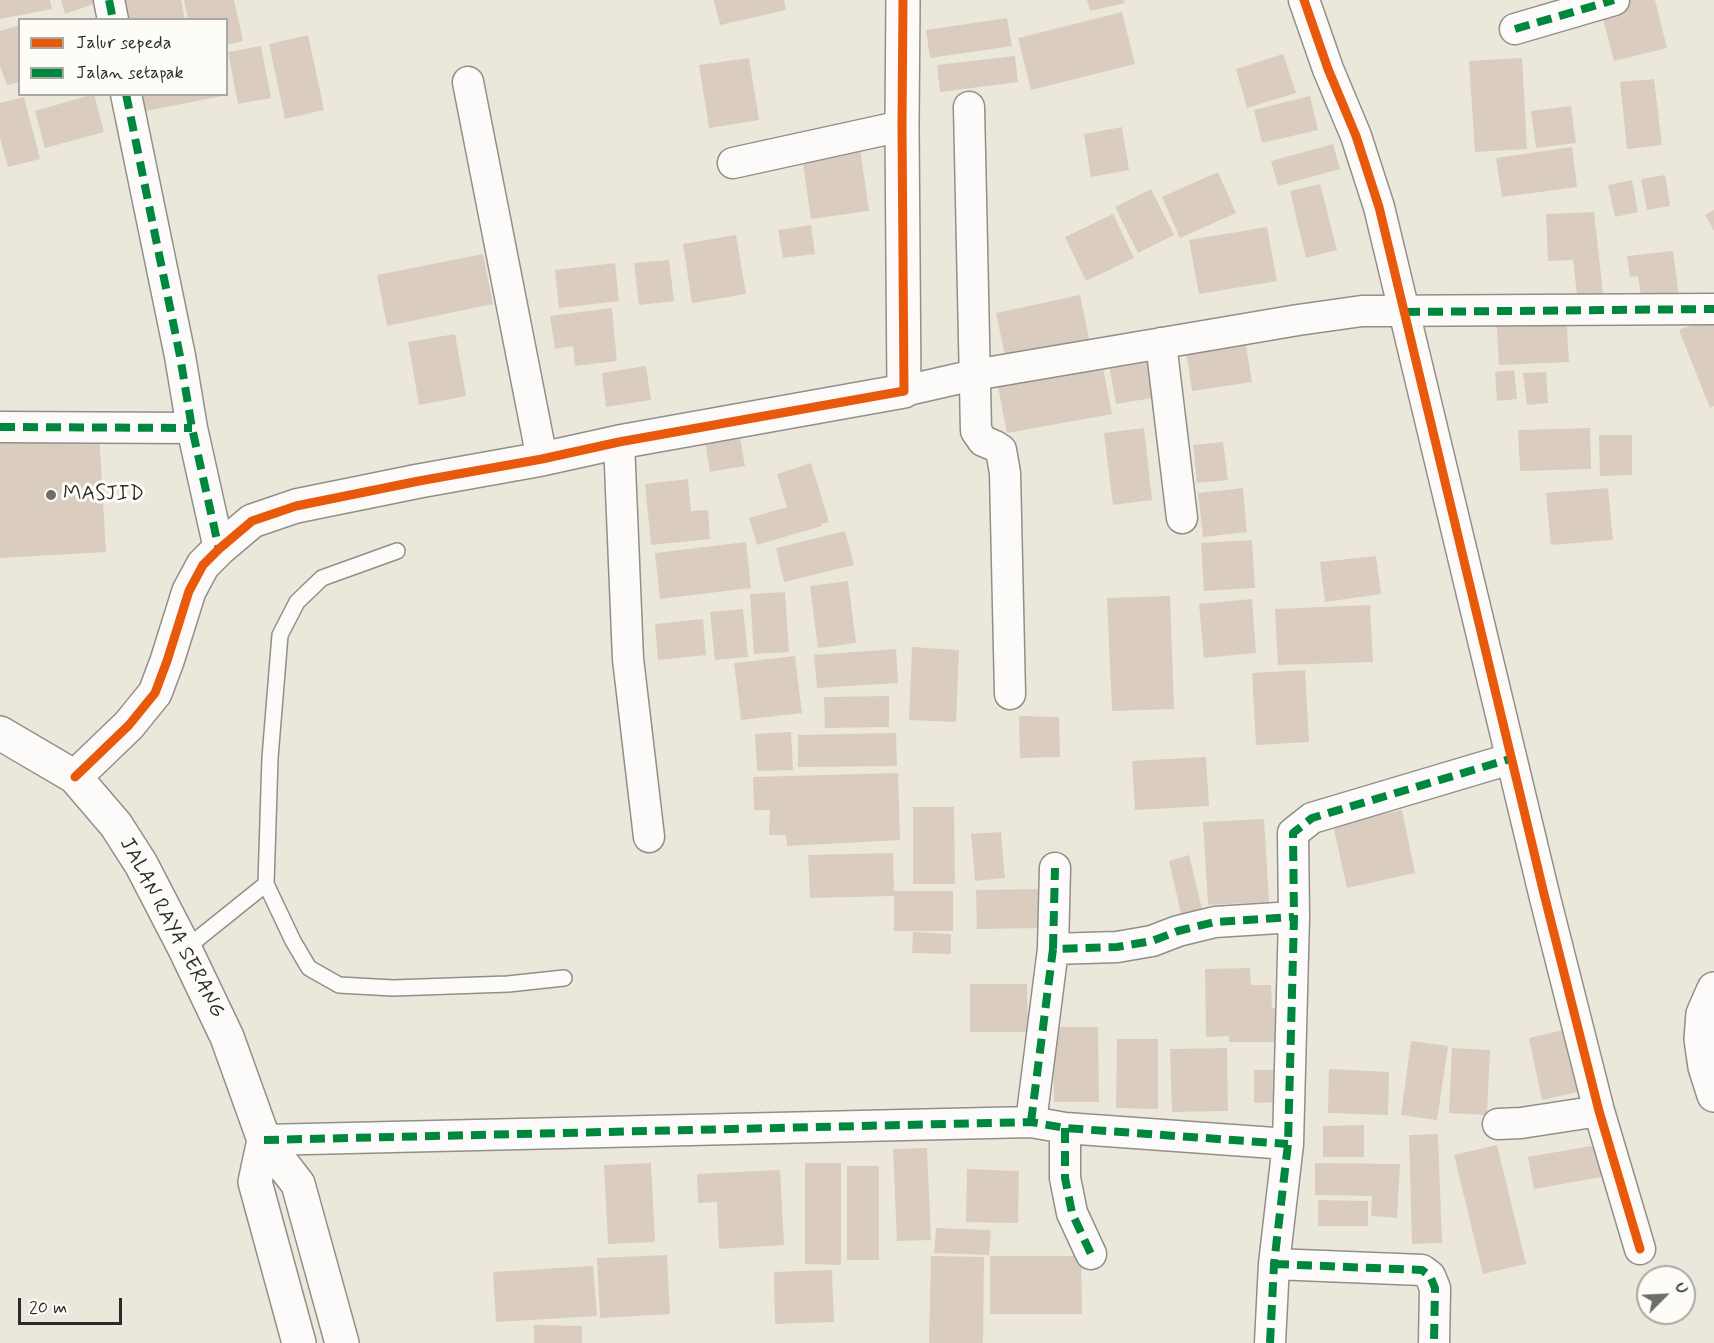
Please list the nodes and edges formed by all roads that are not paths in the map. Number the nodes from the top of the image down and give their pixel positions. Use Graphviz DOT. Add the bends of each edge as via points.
graph roads {
  1 [pos="109,0"];
  2 [pos="903,0"];
  3 [pos="1304,0"];
  4 [pos="1614,0"];
  5 [pos="1580,4"];
  6 [pos="113,18"];
  7 [pos="1515,29"];
  8 [pos="468,82"];
  9 [pos="126,96"];
  10 [pos="969,107"];
  11 [pos="902,126"];
  12 [pos="732,163"];
  13 [pos="1714,309"];
  14 [pos="1405,312"];
  15 [pos="1161,343"];
  16 [pos="974,375"];
  17 [pos="904,391"];
  18 [pos="0,427"];
  19 [pos="192,428"];
  20 [pos="619,442"];
  21 [pos="542,459"];
  22 [pos="1182,518"];
  23 [pos="219,549"];
  24 [pos="397,551"];
  25 [pos="1010,694"];
  26 [pos="0,733"];
  27 [pos="1510,759"];
  28 [pos="75,777"];
  29 [pos="649,837"];
  30 [pos="1055,868"];
  31 [pos="266,884"];
  32 [pos="1294,917"];
  33 [pos="185,949"];
  34 [pos="1053,949"];
  35 [pos="564,978"];
  36 [pos="1714,989"];
  37 [pos="1714,1095"];
  38 [pos="1599,1112"];
  39 [pos="1031,1122"];
  40 [pos="1498,1124"];
  41 [pos="1065,1128"];
  42 [pos="264,1140"];
  43 [pos="1288,1144"];
  44 [pos="1640,1249"];
  45 [pos="1090,1254"];
  46 [pos="1274,1264"];
  47 [pos="298,1343"];
  48 [pos="342,1343"];
  49 [pos="1270,1343"];
  50 [pos="1434,1343"];
  1 -- 6 [label="street"];
  2 -- 11 [label="main road"];
  3 -- 14 [label="street" via="1376,197"];
  4 -- 5 [label="street"];
  5 -- 7 [label="street"];
  8 -- 21 [label="street"];
  9 -- 19 [label="street"];
  10 -- 16 [label="street"];
  11 -- 12 [label="street"];
  11 -- 17 [label="main road"];
  13 -- 14 [label="street"];
  14 -- 15 [label="street" via="1362,311"];
  14 -- 27 [label="street"];
  15 -- 16 [label="street"];
  15 -- 22 [label="street"];
  16 -- 17 [label="street"];
  16 -- 25 [label="street" via="976,431 983,441 1000,450 1005,473"];
  17 -- 20 [label="main road"];
  18 -- 19 [label="street"];
  19 -- 23 [label="street"];
  20 -- 21 [label="main road"];
  20 -- 29 [label="street" via="628,659"];
  21 -- 23 [label="main road" via="296,506 252,521"];
  23 -- 28 [label="main road" via="203,565 189,591 155,693 129,725"];
  24 -- 31 [label="lane" via="322,578 297,602 280,635 270,758"];
  26 -- 28 [label="main road, JALAN RAYA SERANG"];
  27 -- 32 [label="street" via="1312,818 1293,833"];
  27 -- 38 [label="street"];
  28 -- 33 [label="main road, JALAN RAYA SERANG" via="141,864"];
  30 -- 34 [label="street"];
  31 -- 33 [label="lane"];
  31 -- 35 [label="lane" via="309,968 339,985 393,988"];
  32 -- 34 [label="street" via="1215,922 1117,947"];
  32 -- 43 [label="street"];
  33 -- 42 [label="main road, JALAN RAYA SERANG" via="227,1037"];
  34 -- 39 [label="street"];
  36 -- 37 [label="main road" via="1703,1014 1701,1039"];
  38 -- 40 [label="street"];
  38 -- 44 [label="street"];
  39 -- 41 [label="street"];
  39 -- 42 [label="street"];
  41 -- 43 [label="street"];
  41 -- 45 [label="street" via="1065,1178 1072,1213"];
  42 -- 47 [label="main road" via="255,1182"];
  42 -- 48 [label="main road, JALAN RAYA SERANG" via="298,1184"];
  43 -- 46 [label="street"];
  46 -- 49 [label="street"];
  46 -- 50 [label="street" via="1422,1270 1435,1288"];
}
